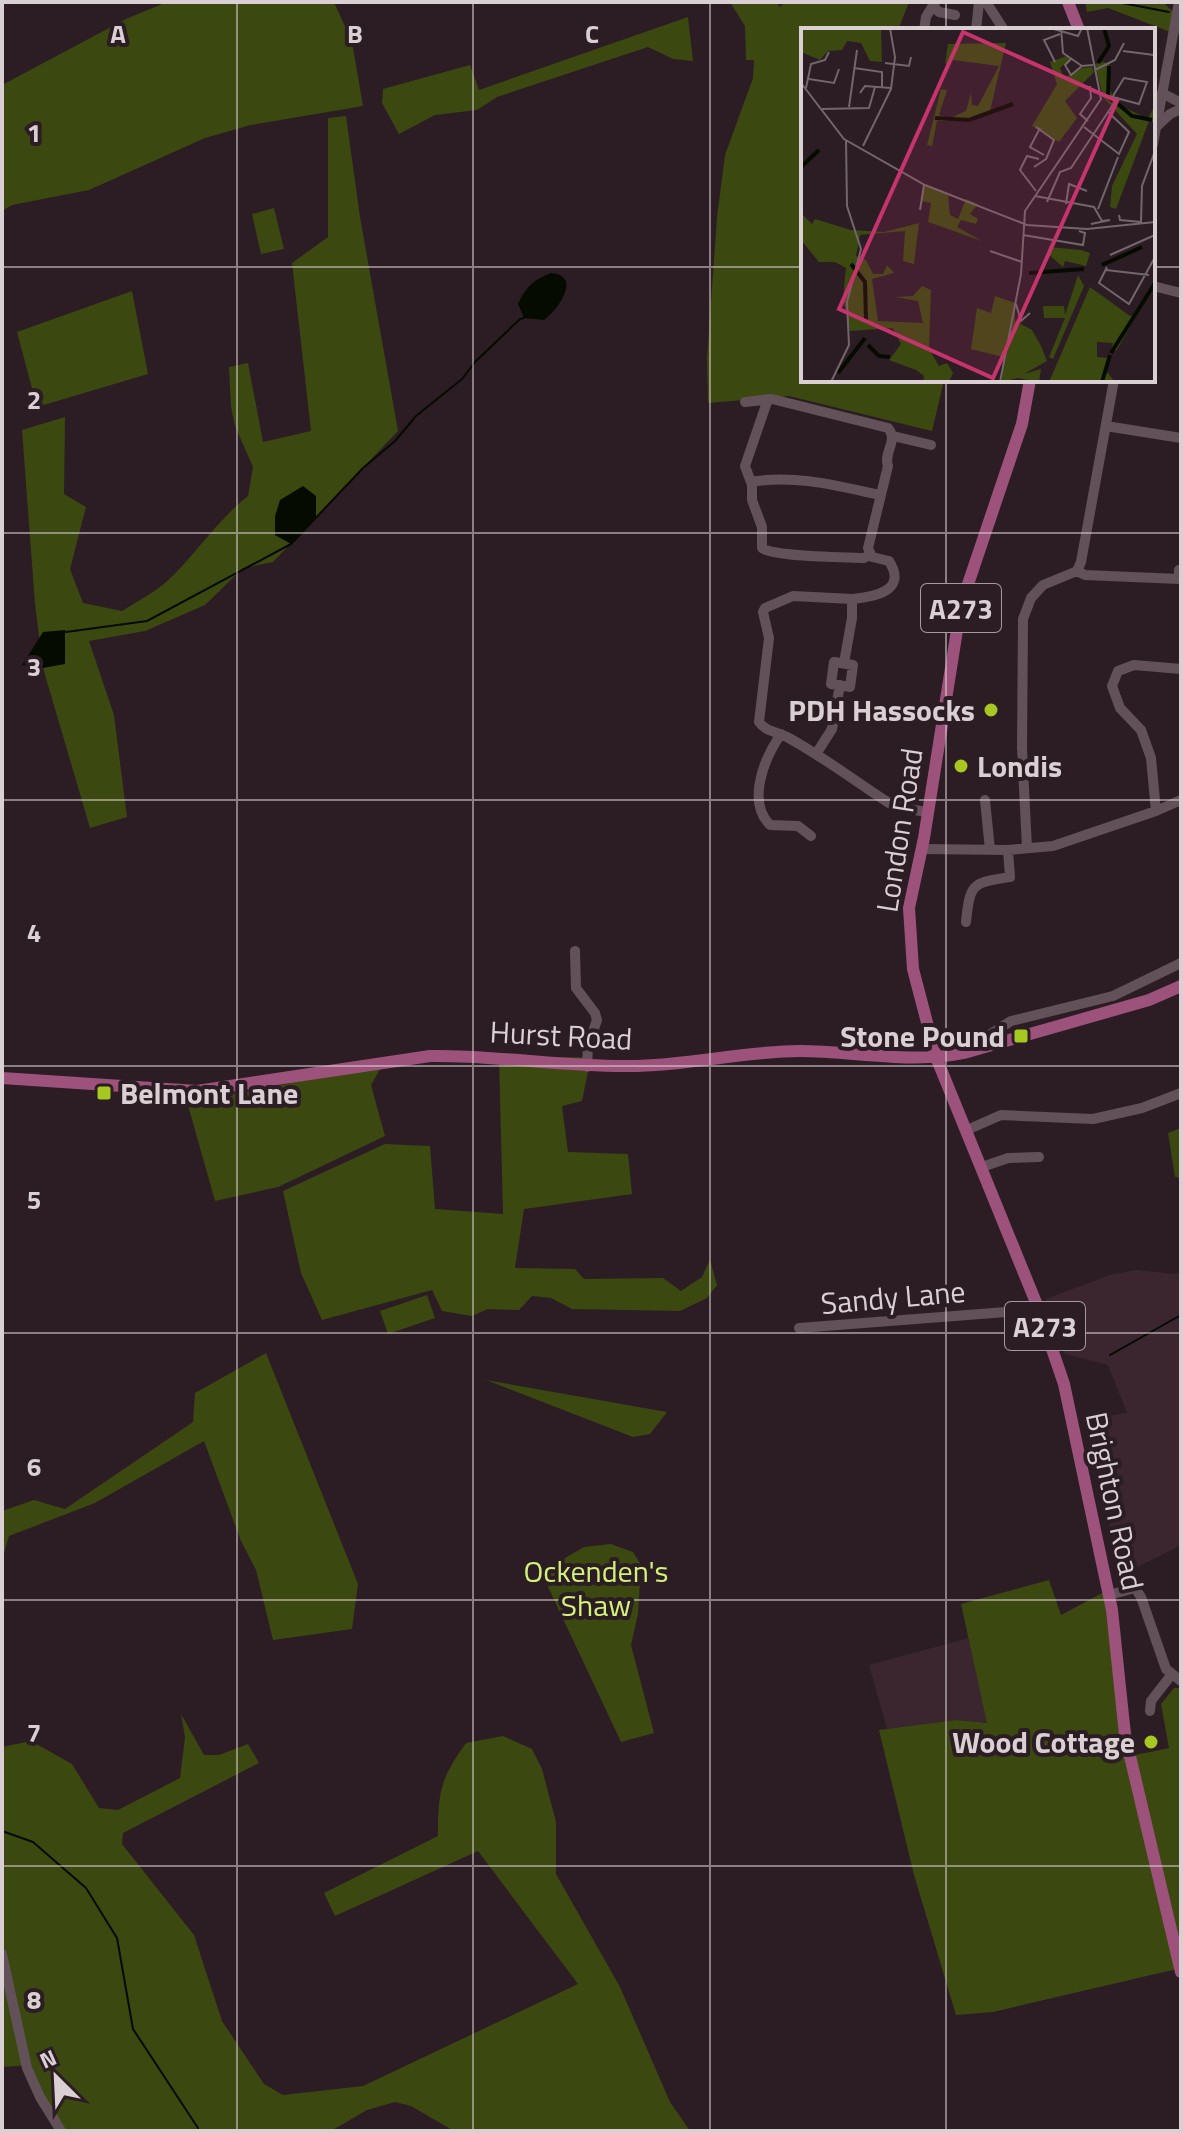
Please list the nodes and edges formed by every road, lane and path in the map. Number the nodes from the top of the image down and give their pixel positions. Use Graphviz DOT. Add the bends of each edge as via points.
graph roads {
  1 [pos="979,2"];
  2 [pos="986,2"];
  3 [pos="1068,2"];
  4 [pos="1179,2"];
  5 [pos="934,4"];
  6 [pos="955,15"];
  7 [pos="924,28"];
  8 [pos="976,28"];
  9 [pos="1003,28"];
  10 [pos="1078,28"];
  11 [pos="1162,93"];
  12 [pos="1181,106"];
  13 [pos="1156,127"];
  14 [pos="1155,133"];
  15 [pos="1155,286"];
  16 [pos="1181,293"];
  17 [pos="1030,382"];
  18 [pos="1114,382"];
  19 [pos="768,399"];
  20 [pos="745,402"];
  21 [pos="1106,426"];
  22 [pos="893,436"];
  23 [pos="1181,438"];
  24 [pos="931,445"];
  25 [pos="751,482"];
  26 [pos="880,495"];
  27 [pos="869,555"];
  28 [pos="1179,570"];
  29 [pos="1077,571"];
  30 [pos="852,599"];
  31 [pos="1181,669"];
  32 [pos="781,734"];
  33 [pos="816,754"];
  34 [pos="985,800"];
  35 [pos="1181,800"];
  36 [pos="1156,811"];
  37 [pos="927,812"];
  38 [pos="811,836"];
  39 [pos="1027,848"];
  40 [pos="922,849"];
  41 [pos="990,850"];
  42 [pos="1008,850"];
  43 [pos="966,922"];
  44 [pos="575,951"];
  45 [pos="1181,963"];
  46 [pos="1181,986"];
  47 [pos="928,1030"];
  48 [pos="982,1048"];
  49 [pos="905,1056"];
  50 [pos="936,1057"];
  51 [pos="587,1067"];
  52 [pos="2,1078"];
  53 [pos="1181,1093"];
  54 [pos="967,1130"];
  55 [pos="1039,1157"];
  56 [pos="982,1167"];
  57 [pos="1037,1305"];
  58 [pos="799,1328"];
  59 [pos="1109,1595"];
  60 [pos="1176,1678"];
  61 [pos="1150,1711"];
  62 [pos="2,1954"];
  63 [pos="1181,1972"];
  64 [pos="61,2131"];
  1 -- 8 [label="street"];
  2 -- 9 [label="street"];
  3 -- 10 [label="main road"];
  4 -- 11 [label="street"];
  5 -- 6 [label="street" via="939,12"];
  5 -- 7 [label="street"];
  11 -- 12 [label="street"];
  11 -- 13 [label="street"];
  12 -- 13 [label="street"];
  13 -- 14 [label="street"];
  15 -- 16 [label="street"];
  17 -- 37 [label="main road, London Road / A273" via="1022,424 961,605"];
  18 -- 21 [label="street"];
  19 -- 20 [label="street"];
  19 -- 22 [label="street" via="888,428"];
  19 -- 25 [label="street" via="747,455"];
  21 -- 23 [label="street"];
  21 -- 29 [label="street"];
  22 -- 24 [label="street"];
  22 -- 26 [label="street"];
  25 -- 26 [label="street" via="784,479"];
  25 -- 27 [label="street" via="765,551"];
  26 -- 27 [label="street"];
  27 -- 30 [label="street" via="889,561 892,584 876,596"];
  28 -- 29 [label="street" via="1179,579"];
  29 -- 39 [label="street" via="1043,585 1023,619"];
  30 -- 32 [label="street" via="793,596 765,608 769,638 758,716 763,727"];
  30 -- 33 [label="street" via="844,663 834,662 831,684 840,685 832,729"];
  31 -- 36 [label="street" via="1134,665 1118,671 1112,686 1120,708 1141,730 1151,758"];
  32 -- 33 [label="street"];
  32 -- 38 [label="street" via="762,768 761,812 770,825 798,826"];
  33 -- 37 [label="street" via="889,803"];
  34 -- 41 [label="street"];
  35 -- 36 [label="street"];
  36 -- 39 [label="street" via="1053,846"];
  37 -- 40 [label="main road, London Road / A273"];
  39 -- 42 [label="street"];
  40 -- 41 [label="street"];
  40 -- 47 [label="main road, London Road / A273" via="909,908 913,969"];
  41 -- 42 [label="street"];
  42 -- 43 [label="street" via="1010,877 975,887"];
  44 -- 51 [label="street" via="576,988 597,1020"];
  45 -- 48 [label="street" via="1113,996 1011,1021 983,1039"];
  46 -- 48 [label="main road, Hurst Road"];
  47 -- 49 [label="main road" via="920,1046"];
  47 -- 50 [label="main road, London Road / A273"];
  48 -- 50 [label="main road, Hurst Road"];
  49 -- 50 [label="main road, Hurst Road"];
  49 -- 51 [label="main road, Hurst Road" via="795,1051 680,1064"];
  50 -- 54 [label="main road, Brighton Road / A273"];
  51 -- 52 [label="main road, Hurst Road" via="430,1056 184,1091"];
  53 -- 54 [label="street" via="1093,1119 1001,1115"];
  54 -- 56 [label="main road, Brighton Road / A273"];
  55 -- 56 [label="street" via="1008,1158"];
  56 -- 57 [label="main road, Brighton Road / A273"];
  57 -- 58 [label="street, Sandy Lane"];
  57 -- 59 [label="main road, Brighton Road / A273" via="1064,1384"];
  59 -- 60 [label="street" via="1135,1588 1166,1669"];
  59 -- 63 [label="main road, Brighton Road / A273" via="1125,1735"];
  60 -- 61 [label="street" via="1151,1701"];
  62 -- 64 [label="street" via="27,2068"];
}
